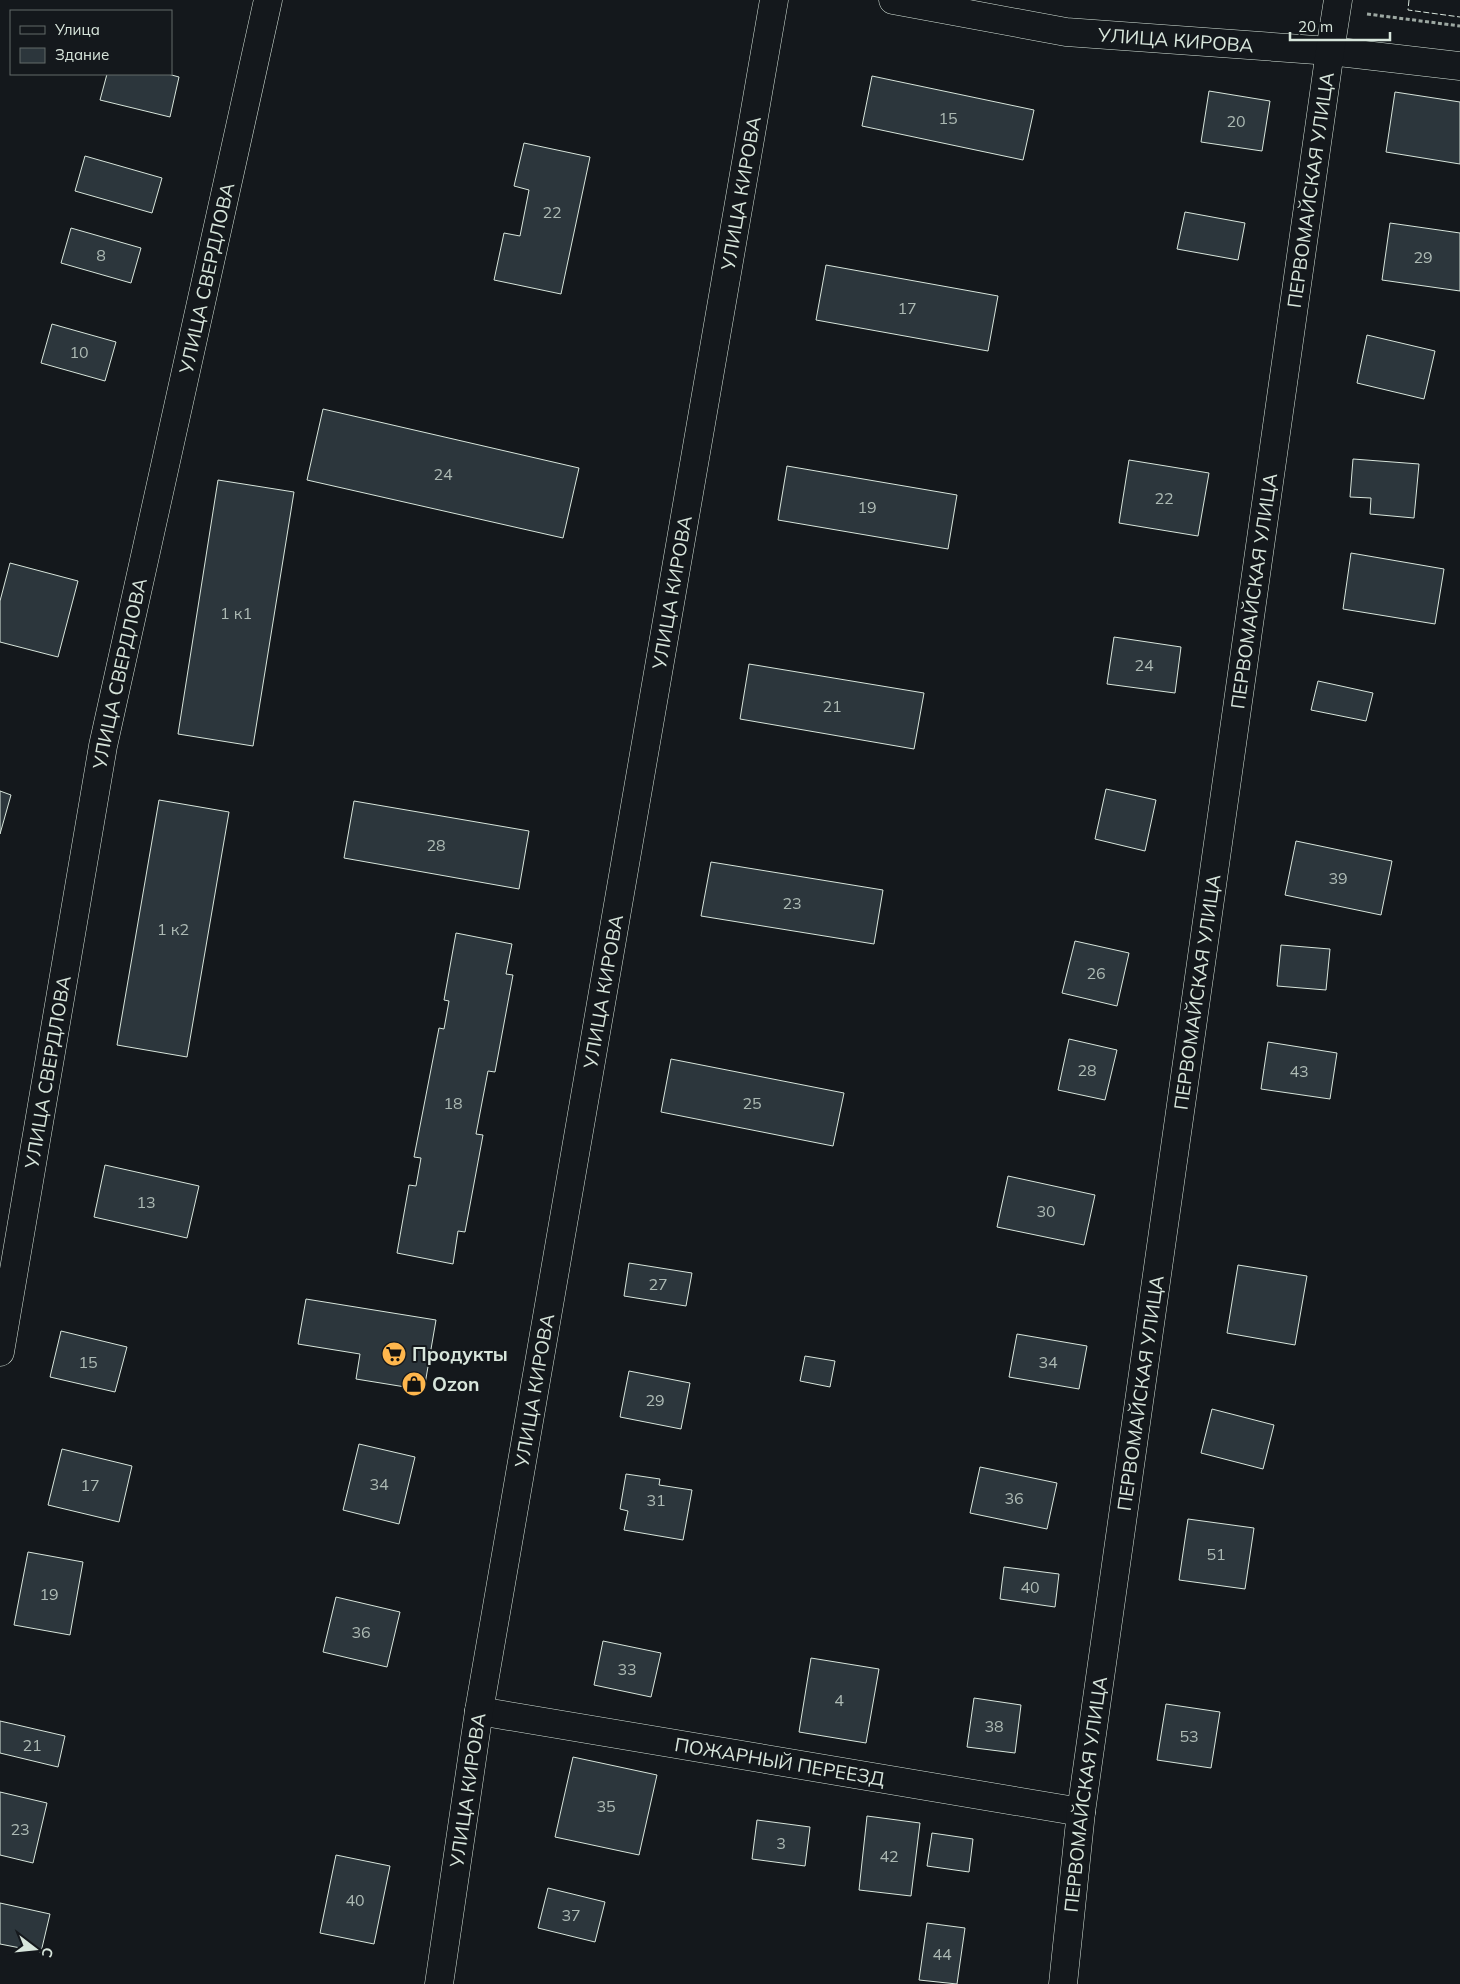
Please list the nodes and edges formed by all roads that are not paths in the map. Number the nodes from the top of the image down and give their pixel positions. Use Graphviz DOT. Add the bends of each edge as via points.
graph roads {
  1 [pos="268,0"];
  2 [pos="774,0"];
  3 [pos="893,0"];
  4 [pos="1338,5"];
  5 [pos="1330,51"];
  6 [pos="1460,66"];
  7 [pos="0,1352"];
  8 [pos="479,1711"];
  9 [pos="1081,1812"];
  10 [pos="439,1984"];
  11 [pos="1064,1984"];
  1 -- 7 [label="street, УЛИЦА СВЕРДЛОВА" via="103,746"];
  2 -- 8 [label="street, УЛИЦА КИРОВА"];
  3 -- 5 [label="street, УЛИЦА КИРОВА" via="1066,32"];
  4 -- 5 [label="street, ПЕРВОМАЙСКАЯ УЛИЦА"];
  5 -- 6 [label="street, УЛИЦА КИРОВА"];
  5 -- 9 [label="street, ПЕРВОМАЙСКАЯ УЛИЦА"];
  8 -- 9 [label="street, ПОЖАРНЫЙ ПЕРЕЕЗД"];
  8 -- 10 [label="street, УЛИЦА КИРОВА"];
  9 -- 11 [label="street, ПЕРВОМАЙСКАЯ УЛИЦА"];
}
